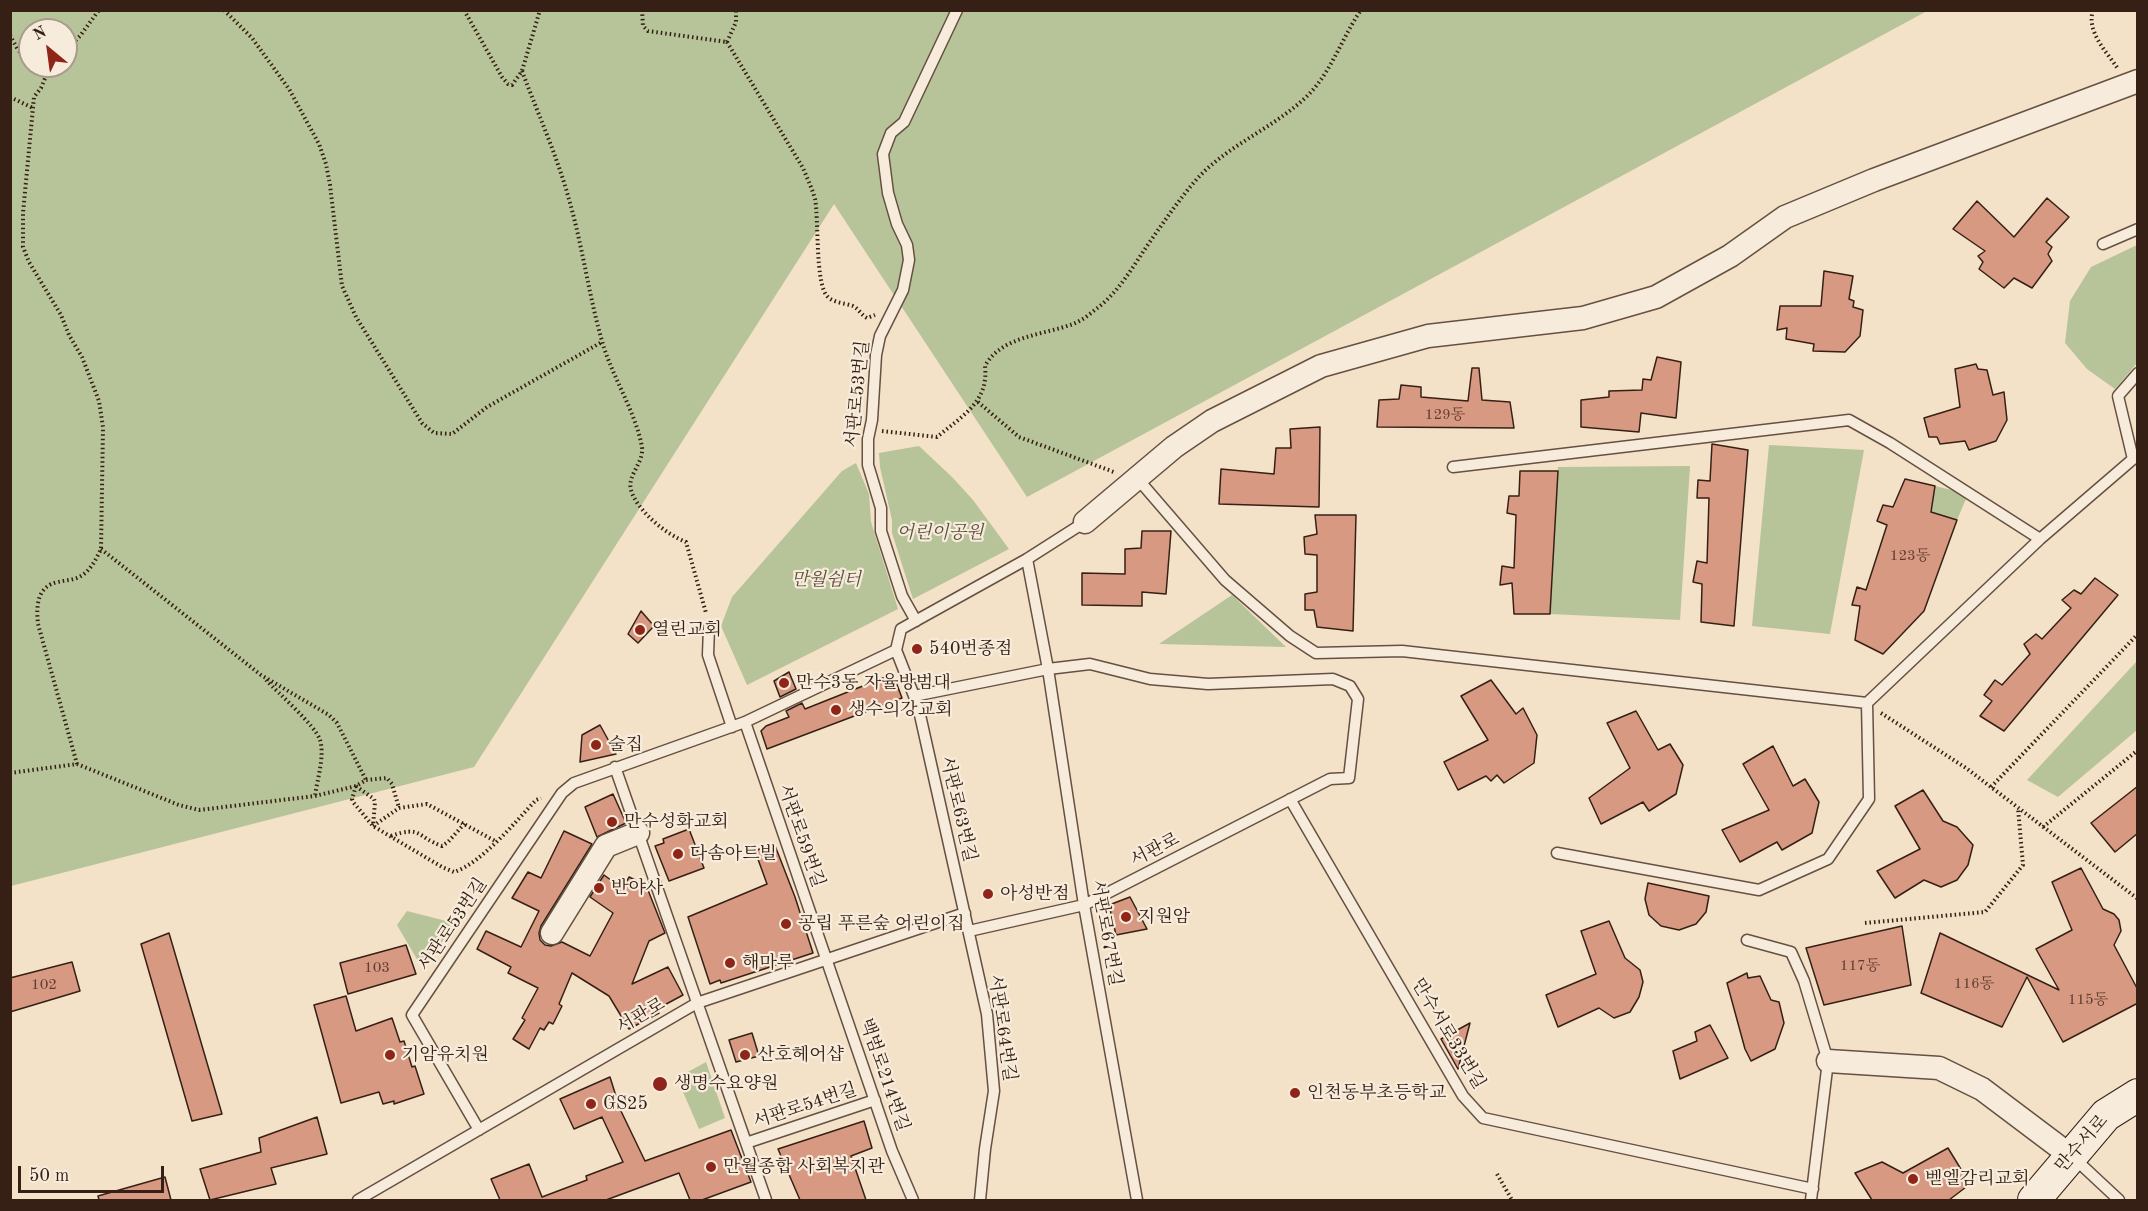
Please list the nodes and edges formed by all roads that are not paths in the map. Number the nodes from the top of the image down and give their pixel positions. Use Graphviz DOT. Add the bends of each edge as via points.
graph roads {
  1 [pos="957,10"];
  2 [pos="2132,83"];
  3 [pos="2138,229"];
  4 [pos="2103,244"];
  5 [pos="2138,373"];
  6 [pos="2135,458"];
  7 [pos="1453,467"];
  8 [pos="1137,478"];
  9 [pos="1084,522"];
  10 [pos="2040,539"];
  11 [pos="1027,559"];
  12 [pos="916,621"];
  13 [pos="709,627"];
  14 [pos="896,650"];
  15 [pos="1048,669"];
  16 [pos="914,696"];
  17 [pos="1867,703"];
  18 [pos="745,722"];
  19 [pos="732,727"];
  20 [pos="615,767"];
  21 [pos="1290,799"];
  22 [pos="638,833"];
  23 [pos="1557,853"];
  24 [pos="1084,905"];
  25 [pos="965,913"];
  26 [pos="969,931"];
  27 [pos="552,933"];
  28 [pos="1747,940"];
  29 [pos="827,960"];
  30 [pos="697,1003"];
  31 [pos="1828,1061"];
  32 [pos="2138,1095"];
  33 [pos="875,1100"];
  34 [pos="479,1130"];
  35 [pos="746,1143"];
  36 [pos="2071,1156"];
  37 [pos="1813,1189"];
  38 [pos="358,1200"];
  39 [pos="766,1200"];
  40 [pos="913,1200"];
  41 [pos="980,1200"];
  42 [pos="1137,1200"];
  43 [pos="1811,1200"];
  44 [pos="2034,1200"];
  45 [pos="2119,1200"];
  1 -- 12 [label="lane, 서판로53번길" via="904,122 891,133 883,154 888,193 909,260 903,290 880,336 876,355 868,465 880,508 881,531 902,596"];
  2 -- 8 [label="street" via="1785,217 1730,256 1656,297 1583,318 1428,336 1321,366 1212,421"];
  3 -- 4 [label="lane"];
  5 -- 6 [label="lane" via="2118,396"];
  6 -- 10 [label="lane"];
  7 -- 10 [label="lane" via="1848,420"];
  8 -- 9 [label="street"];
  8 -- 17 [label="lane" via="1225,580 1290,636 1316,653 1402,651"];
  9 -- 11 [label="lane"];
  10 -- 17 [label="lane"];
  11 -- 12 [label="lane"];
  11 -- 15 [label="lane, 서판로67번길"];
  12 -- 14 [label="lane" via="902,629"];
  13 -- 19 [label="lane" via="708,655"];
  14 -- 16 [label="lane, 서판로63번길"];
  14 -- 18 [label="lane, 서판로53번길"];
  15 -- 16 [label="lane"];
  15 -- 21 [label="lane, 서판로" via="1090,664 1150,679 1208,684 1333,679 1350,686 1358,699 1349,778 1330,779"];
  15 -- 24 [label="lane, 서판로67번길"];
  16 -- 25 [label="lane, 서판로63번길"];
  17 -- 23 [label="lane" via="1869,800 1828,859 1759,890"];
  18 -- 19 [label="lane, 서판로53번길"];
  18 -- 29 [label="lane, 서판로59번길"];
  19 -- 20 [label="lane, 서판로53번길"];
  20 -- 22 [label="lane"];
  20 -- 34 [label="lane, 서판로53번길" via="574,783 562,793 412,1016"];
  21 -- 24 [label="lane, 서판로"];
  21 -- 37 [label="lane, 만수서로33번길" via="1463,1096 1483,1118"];
  22 -- 27 [label="street" via="606,846"];
  22 -- 30 [label="lane"];
  24 -- 26 [label="lane, 서판로"];
  24 -- 42 [label="lane, 서판로67번길"];
  25 -- 26 [label="lane, 서판로63번길"];
  25 -- 29 [label="lane, 서판로"];
  26 -- 41 [label="lane, 서판로64번길" via="987,1014 994,1091"];
  28 -- 31 [label="lane" via="1791,952"];
  29 -- 30 [label="lane, 서판로"];
  29 -- 33 [label="lane, 백범로214번길"];
  30 -- 34 [label="lane, 서판로"];
  30 -- 35 [label="lane, 서판로54번길"];
  31 -- 36 [label="street" via="1939,1068 1982,1089"];
  31 -- 37 [label="lane"];
  32 -- 36 [label="street, 만수서로" via="2106,1115"];
  33 -- 35 [label="lane, 서판로54번길"];
  33 -- 40 [label="lane, 백범로214번길"];
  34 -- 38 [label="lane, 서판로"];
  35 -- 39 [label="lane, 서판로54번길"];
  36 -- 44 [label="street, 만수서로"];
  36 -- 45 [label="lane"];
  37 -- 43 [label="lane"];
}
